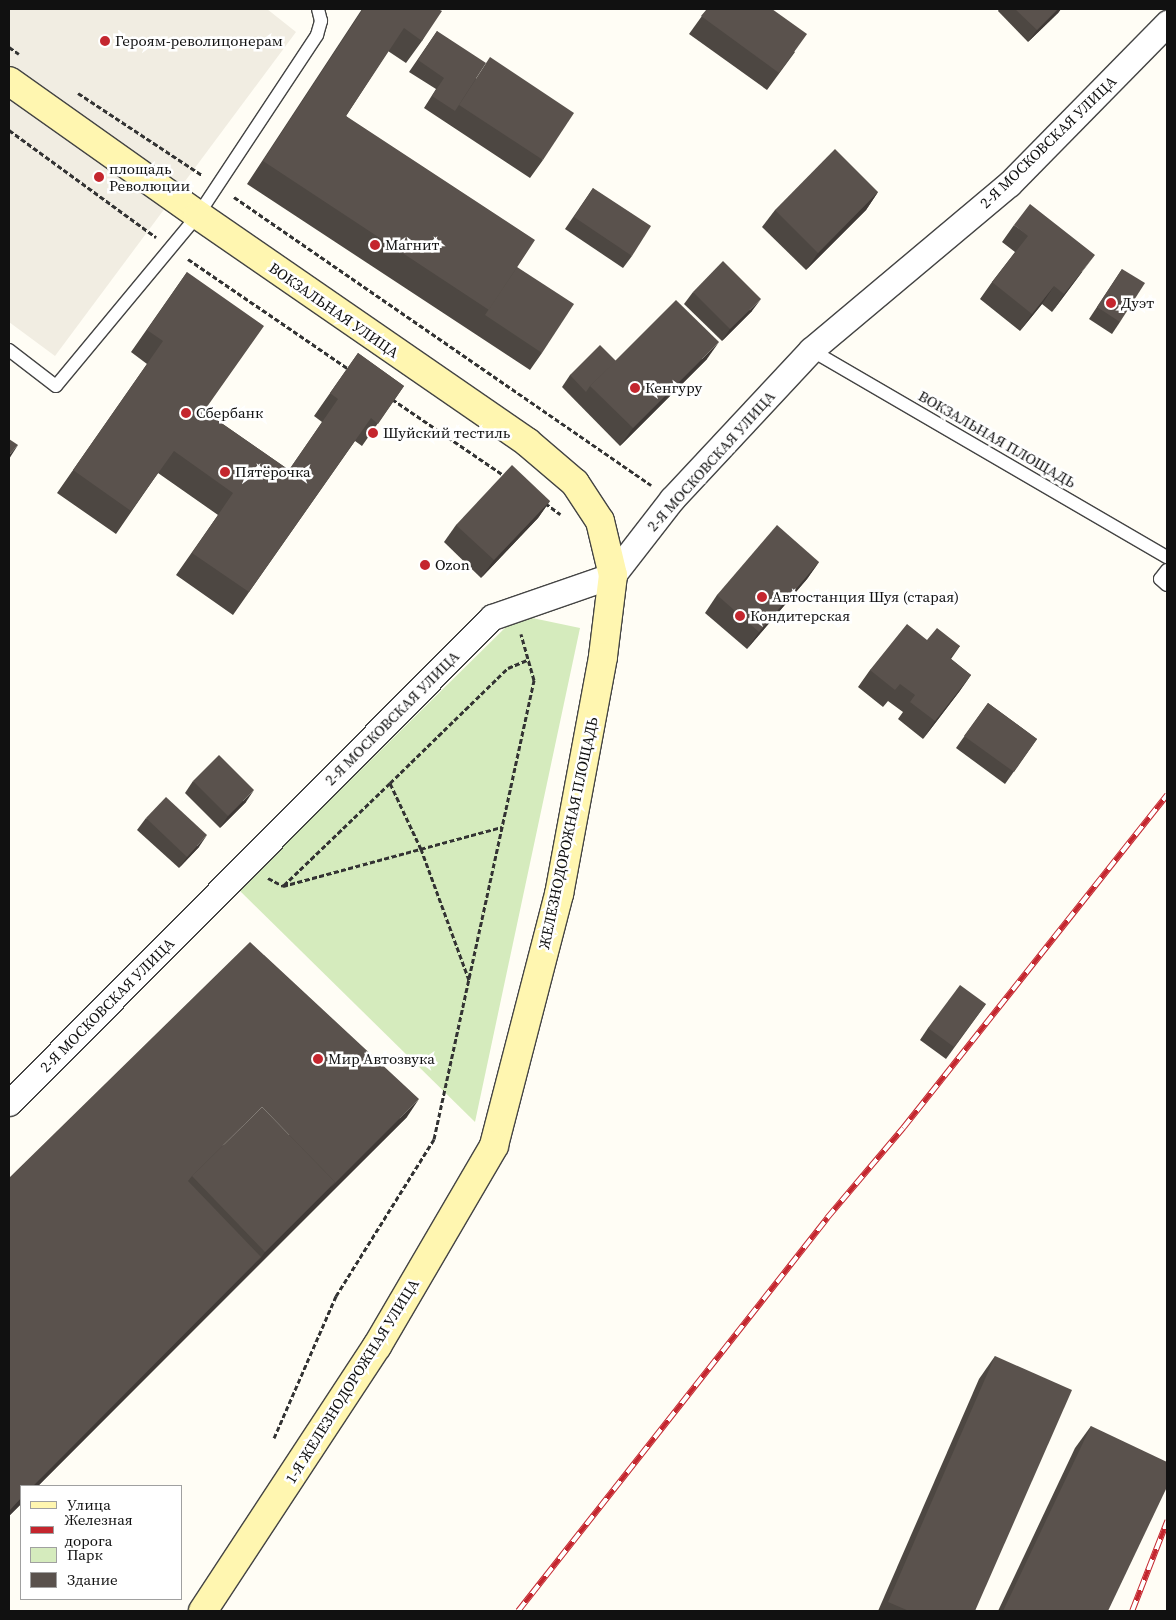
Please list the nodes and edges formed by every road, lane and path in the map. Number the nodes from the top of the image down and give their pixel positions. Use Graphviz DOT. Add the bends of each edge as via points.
graph roads {
  1 [pos="318,9"];
  2 [pos="1167,23"];
  3 [pos="9,48"];
  4 [pos="25,58"];
  5 [pos="9,81"];
  6 [pos="73,90"];
  7 [pos="9,130"];
  8 [pos="218,185"];
  9 [pos="198,215"];
  10 [pos="171,247"];
  11 [pos="9,350"];
  12 [pos="811,350"];
  13 [pos="352,371"];
  14 [pos="384,393"];
  15 [pos="508,478"];
  16 [pos="672,499"];
  17 [pos="541,500"];
  18 [pos="565,517"];
  19 [pos="1167,557"];
  20 [pos="1167,570"];
  21 [pos="613,574"];
  22 [pos="1167,585"];
  23 [pos="523,606"];
  24 [pos="529,659"];
  25 [pos="390,783"];
  26 [pos="502,827"];
  27 [pos="421,849"];
  28 [pos="469,980"];
  29 [pos="9,1103"];
  30 [pos="494,1146"];
  31 [pos="274,1438"];
  32 [pos="203,1611"];
  1 -- 8 [label="lane" via="321,21 317,35"];
  2 -- 12 [label="street, 2-Я МОСКОВСКАЯ УЛИЦА" via="1009,184"];
  3 -- 4 [label="path"];
  5 -- 9 [label="main road, ВОКЗАЛЬНАЯ УЛИЦА"];
  6 -- 8 [label="path"];
  7 -- 10 [label="path"];
  8 -- 9 [label="lane"];
  8 -- 16 [label="path"];
  9 -- 10 [label="lane"];
  9 -- 21 [label="main road, ВОКЗАЛЬНАЯ УЛИЦА" via="527,442 575,483 600,521"];
  10 -- 11 [label="lane" via="56,386"];
  10 -- 13 [label="path"];
  12 -- 16 [label="street, 2-Я МОСКОВСКАЯ УЛИЦА"];
  12 -- 19 [label="lane, ВОКЗАЛЬНАЯ ПЛОЩАДЬ"];
  14 -- 15 [label="path"];
  16 -- 21 [label="street, 2-Я МОСКОВСКАЯ УЛИЦА"];
  17 -- 18 [label="path"];
  20 -- 22 [label="lane" via="1160,578"];
  21 -- 23 [label="street, 2-Я МОСКОВСКАЯ УЛИЦА"];
  21 -- 30 [label="main road, ЖЕЛЕЗНОДОРОЖНАЯ ПЛОЩАДЬ" via="603,657 559,894"];
  23 -- 24 [label="path" via="521,634"];
  23 -- 29 [label="street, 2-Я МОСКОВСКАЯ УЛИЦА" via="492,617"];
  24 -- 25 [label="path" via="508,668"];
  24 -- 26 [label="path" via="534,680"];
  25 -- 27 [label="path"];
  25 -- 27 [label="path" via="283,886"];
  26 -- 27 [label="path"];
  26 -- 28 [label="path"];
  27 -- 28 [label="path"];
  28 -- 31 [label="path" via="434,1138 336,1296"];
  30 -- 32 [label="main road, 1-Я ЖЕЛЕЗНОДОРОЖНАЯ УЛИЦА" via="377,1346"];
}
